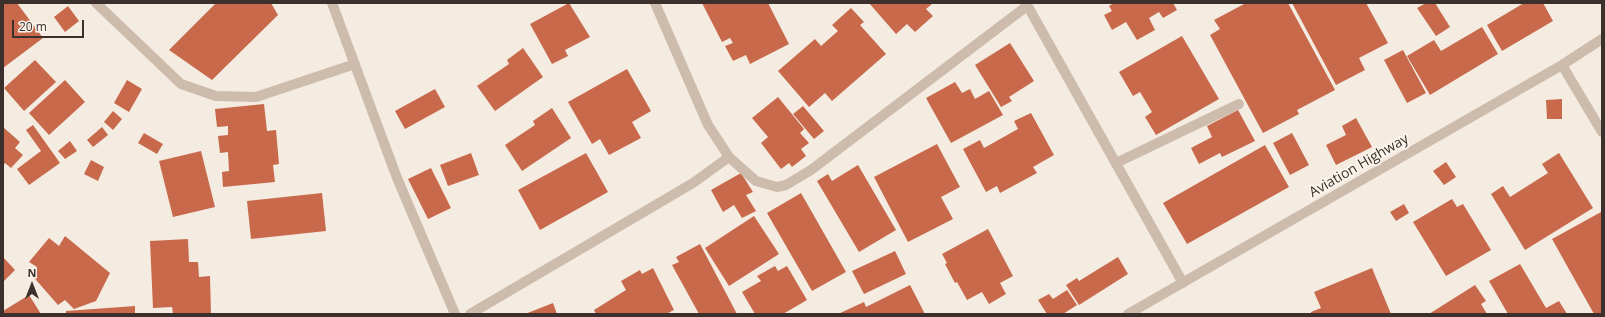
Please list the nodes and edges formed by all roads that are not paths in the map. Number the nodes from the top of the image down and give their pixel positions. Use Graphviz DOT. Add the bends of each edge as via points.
graph roads {
  1 [pos="96,3"];
  2 [pos="332,3"];
  3 [pos="654,3"];
  4 [pos="1027,4"];
  5 [pos="1602,39"];
  6 [pos="355,64"];
  7 [pos="1562,65"];
  8 [pos="1239,104"];
  9 [pos="1602,132"];
  10 [pos="729,157"];
  11 [pos="1116,163"];
  12 [pos="1183,283"];
  13 [pos="455,314"];
  14 [pos="470,314"];
  15 [pos="1128,314"];
  1 -- 6 [label="street" via="181,84 216,96 256,96"];
  2 -- 6 [label="street"];
  3 -- 10 [label="street" via="708,125"];
  4 -- 10 [label="street" via="811,170 786,186 777,187 756,181"];
  4 -- 11 [label="street"];
  5 -- 7 [label="street, Aviation Highway"];
  6 -- 13 [label="street" via="397,178"];
  7 -- 9 [label="street"];
  7 -- 12 [label="street, Aviation Highway"];
  8 -- 11 [label="street"];
  10 -- 14 [label="street" via="693,183"];
  11 -- 12 [label="street"];
  12 -- 15 [label="street, Aviation Highway"];
}
